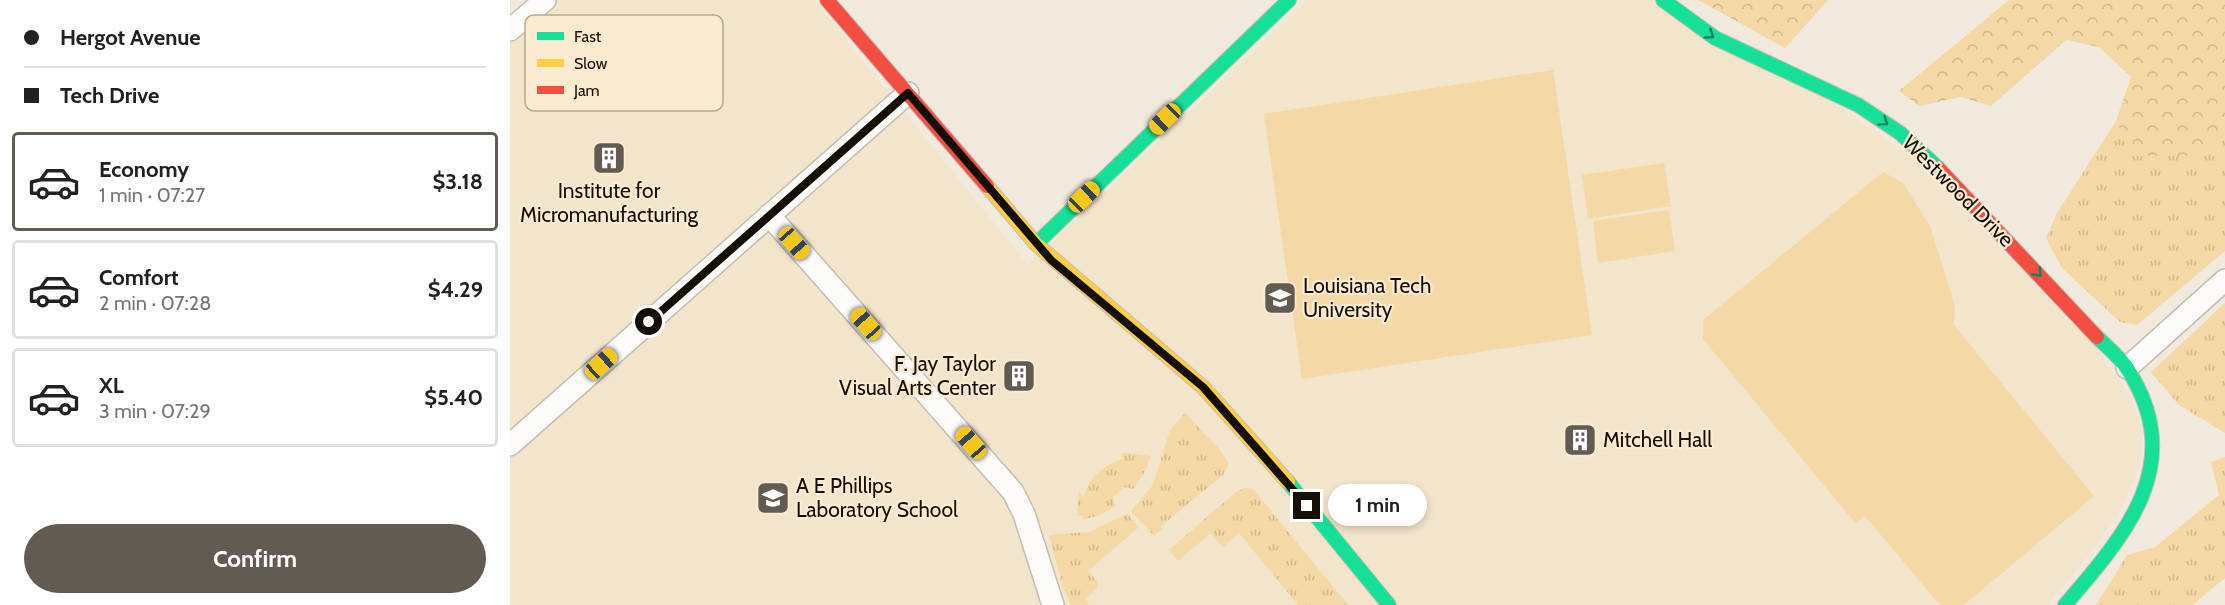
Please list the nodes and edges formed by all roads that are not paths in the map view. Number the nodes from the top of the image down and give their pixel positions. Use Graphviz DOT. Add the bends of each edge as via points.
graph roads {
  1 [pos="545,0"];
  2 [pos="827,0"];
  3 [pos="1289,0"];
  4 [pos="1663,0"];
  5 [pos="528,15"];
  6 [pos="525,17"];
  7 [pos="510,30"];
  8 [pos="908,93"];
  9 [pos="769,215"];
  10 [pos="1036,244"];
  11 [pos="2225,280"];
  12 [pos="2127,368"];
  13 [pos="510,445"];
  14 [pos="1053,605"];
  15 [pos="1389,605"];
  16 [pos="2065,605"];
  1 -- 5 [label="street"];
  2 -- 8 [label="street"];
  3 -- 10 [label="street"];
  4 -- 12 [label="street, Westwood Drive, one-way" via="1733,49 1859,105 1893,128 1939,168"];
  6 -- 7 [label="street"];
  8 -- 9 [label="street"];
  8 -- 10 [label="street"];
  9 -- 13 [label="street"];
  9 -- 14 [label="street" via="1013,492 1024,514"];
  10 -- 15 [label="street" via="1203,387 1266,455"];
  11 -- 12 [label="street"];
  12 -- 16 [label="street, Westwood Drive" via="2140,387 2153,424 2156,446 2151,471 2127,526"];
}
